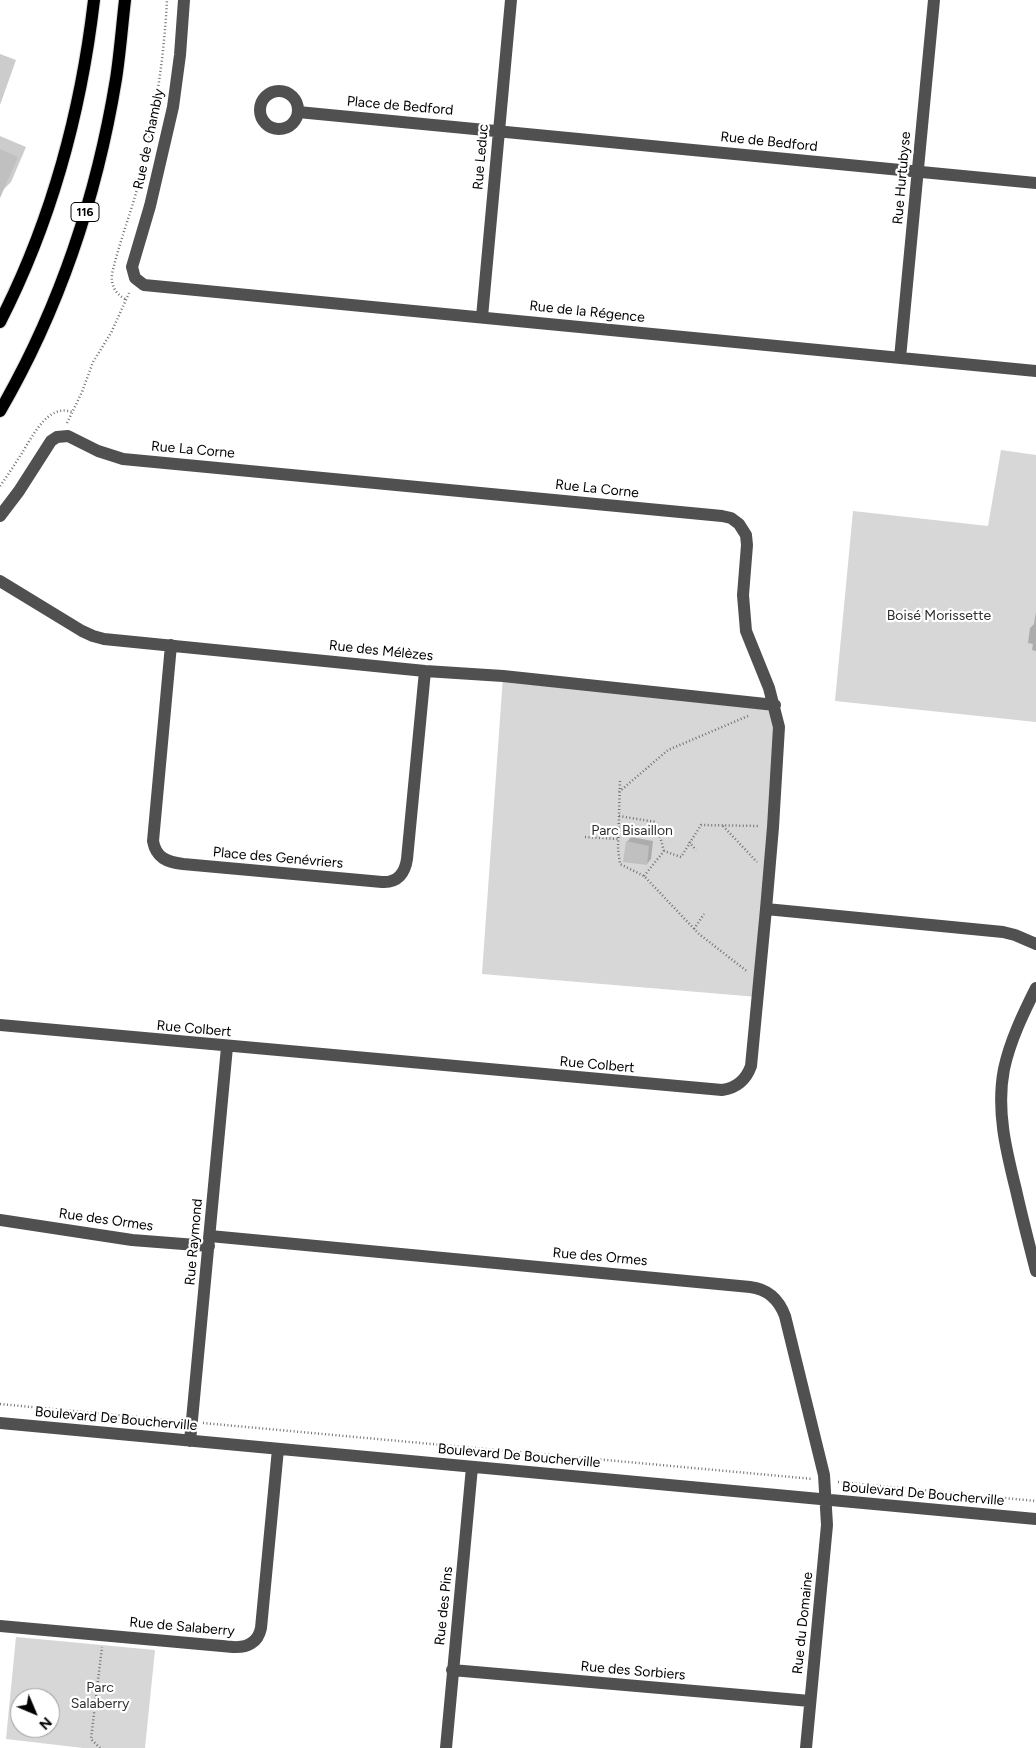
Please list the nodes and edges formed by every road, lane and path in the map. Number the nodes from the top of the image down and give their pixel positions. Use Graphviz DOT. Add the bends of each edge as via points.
graph roads {
  1 [pos="94,0"];
  2 [pos="125,0"];
  3 [pos="167,0"];
  4 [pos="184,0"];
  5 [pos="511,0"];
  6 [pos="934,0"];
  7 [pos="298,112"];
  8 [pos="499,131"];
  9 [pos="918,171"];
  10 [pos="1036,183"];
  11 [pos="137,281"];
  12 [pos="129,292"];
  13 [pos="125,299"];
  14 [pos="482,317"];
  15 [pos="0,322"];
  16 [pos="900,358"];
  17 [pos="1036,371"];
  18 [pos="0,411"];
  19 [pos="72,412"];
  20 [pos="64,430"];
  21 [pos="0,486"];
  22 [pos="0,516"];
  23 [pos="0,580"];
  24 [pos="171,645"];
  25 [pos="425,671"];
  26 [pos="775,705"];
  27 [pos="748,716"];
  28 [pos="620,781"];
  29 [pos="619,792"];
  30 [pos="619,816"];
  31 [pos="722,825"];
  32 [pos="773,827"];
  33 [pos="585,837"];
  34 [pos="618,839"];
  35 [pos="689,842"];
  36 [pos="696,850"];
  37 [pos="664,851"];
  38 [pos="769,873"];
  39 [pos="644,876"];
  40 [pos="766,909"];
  41 [pos="704,914"];
  42 [pos="694,929"];
  43 [pos="1036,944"];
  44 [pos="759,981"];
  45 [pos="1036,988"];
  46 [pos="0,1026"];
  47 [pos="227,1047"];
  48 [pos="0,1220"];
  49 [pos="210,1241"];
  50 [pos="1036,1271"];
  51 [pos="0,1404"];
  52 [pos="179,1421"];
  53 [pos="0,1423"];
  54 [pos="207,1424"];
  55 [pos="190,1440"];
  56 [pos="278,1449"];
  57 [pos="472,1467"];
  58 [pos="809,1479"];
  59 [pos="839,1482"];
  60 [pos="826,1500"];
  61 [pos="1036,1500"];
  62 [pos="1036,1519"];
  63 [pos="0,1626"];
  64 [pos="104,1636"];
  65 [pos="452,1670"];
  66 [pos="810,1701"];
  67 [pos="100,1748"];
  68 [pos="446,1748"];
  69 [pos="806,1748"];
  1 -- 15 [label="main road, 116" via="84,70 57,181 25,268"];
  2 -- 18 [label="main road, 116" via="111,103 73,251 29,357"];
  3 -- 13 [label="path" via="160,78 152,122 135,197 112,274 115,291"];
  4 -- 11 [label="street, Rue de Chambly" via="180,55 169,125 150,206 132,263"];
  5 -- 8 [label="street, Rue Leduc"];
  6 -- 9 [label="street, Rue Hurtubyse"];
  7 -- 8 [label="street, Place de Bedford"];
  8 -- 9 [label="street, Rue de Bedford"];
  8 -- 14 [label="street, Rue Leduc"];
  9 -- 10 [label="street, Rue de Bedford"];
  9 -- 16 [label="street, Rue Hurtubyse"];
  11 -- 14 [label="street, Rue de la Régence" via="148,286"];
  12 -- 13 [label="path"];
  13 -- 19 [label="path"];
  14 -- 16 [label="street, Rue de la Régence"];
  16 -- 17 [label="street, Rue de la Régence"];
  19 -- 20 [label="path"];
  19 -- 21 [label="path" via="58,412 41,424"];
  20 -- 22 [label="street" via="51,441"];
  20 -- 26 [label="street, Rue La Corne" via="68,436 98,451 124,459 731,518 742,527 746,540 743,595 746,631"];
  23 -- 24 [label="street, Rue des Mélèzes" via="93,636"];
  24 -- 25 [label="street, Rue des Mélèzes"];
  24 -- 25 [label="street, Place des Genévriers" via="153,841 157,853 171,863 382,882 398,878 407,859"];
  25 -- 26 [label="street, Rue des Mélèzes"];
  26 -- 32 [label="street, Rue La Corne" via="779,727"];
  27 -- 29 [label="path" via="668,750"];
  28 -- 29 [label="path"];
  29 -- 30 [label="path"];
  30 -- 34 [label="path"];
  30 -- 37 [label="path" via="656,822"];
  31 -- 32 [label="path"];
  31 -- 35 [label="path" via="700,825"];
  31 -- 38 [label="path"];
  32 -- 38 [label="street, Rue La Corne"];
  33 -- 34 [label="path"];
  34 -- 39 [label="path" via="620,864"];
  35 -- 36 [label="path"];
  35 -- 37 [label="path" via="680,857"];
  37 -- 39 [label="path"];
  38 -- 40 [label="street, Rue La Corne"];
  39 -- 42 [label="path"];
  40 -- 43 [label="street" via="1003,932"];
  40 -- 44 [label="street, Rue Colbert"];
  41 -- 42 [label="path"];
  42 -- 44 [label="path"];
  44 -- 47 [label="street, Rue Colbert" via="751,1066 741,1083 722,1090"];
  45 -- 50 [label="street" via="1010,1048 1001,1096 1006,1147"];
  46 -- 47 [label="street, Rue Colbert"];
  47 -- 49 [label="street, Rue Raymond"];
  48 -- 49 [label="street, Rue des Ormes" via="132,1240"];
  49 -- 55 [label="street, Rue Raymond"];
  49 -- 60 [label="street, Rue des Ormes" via="761,1289 778,1302 785,1316 824,1475"];
  51 -- 52 [label="path, Boulevard De Boucherville"];
  53 -- 55 [label="street, Boulevard De Boucherville"];
  54 -- 58 [label="path, Boulevard De Boucherville"];
  55 -- 56 [label="street, Boulevard De Boucherville"];
  56 -- 57 [label="street, Boulevard De Boucherville"];
  56 -- 64 [label="street, Rue de Salaberry" via="260,1628 256,1640 242,1648"];
  57 -- 60 [label="street, Boulevard De Boucherville"];
  57 -- 65 [label="street, Rue des Pins"];
  59 -- 61 [label="path, Boulevard De Boucherville"];
  60 -- 62 [label="street, Boulevard De Boucherville"];
  60 -- 66 [label="street, Rue du Domaine" via="827,1525"];
  63 -- 64 [label="street, Rue de Salaberry"];
  64 -- 67 [label="path" via="91,1738"];
  65 -- 66 [label="street, Rue des Sorbiers"];
  65 -- 68 [label="street, Rue des Pins"];
  66 -- 69 [label="street, Rue du Domaine"];
}
